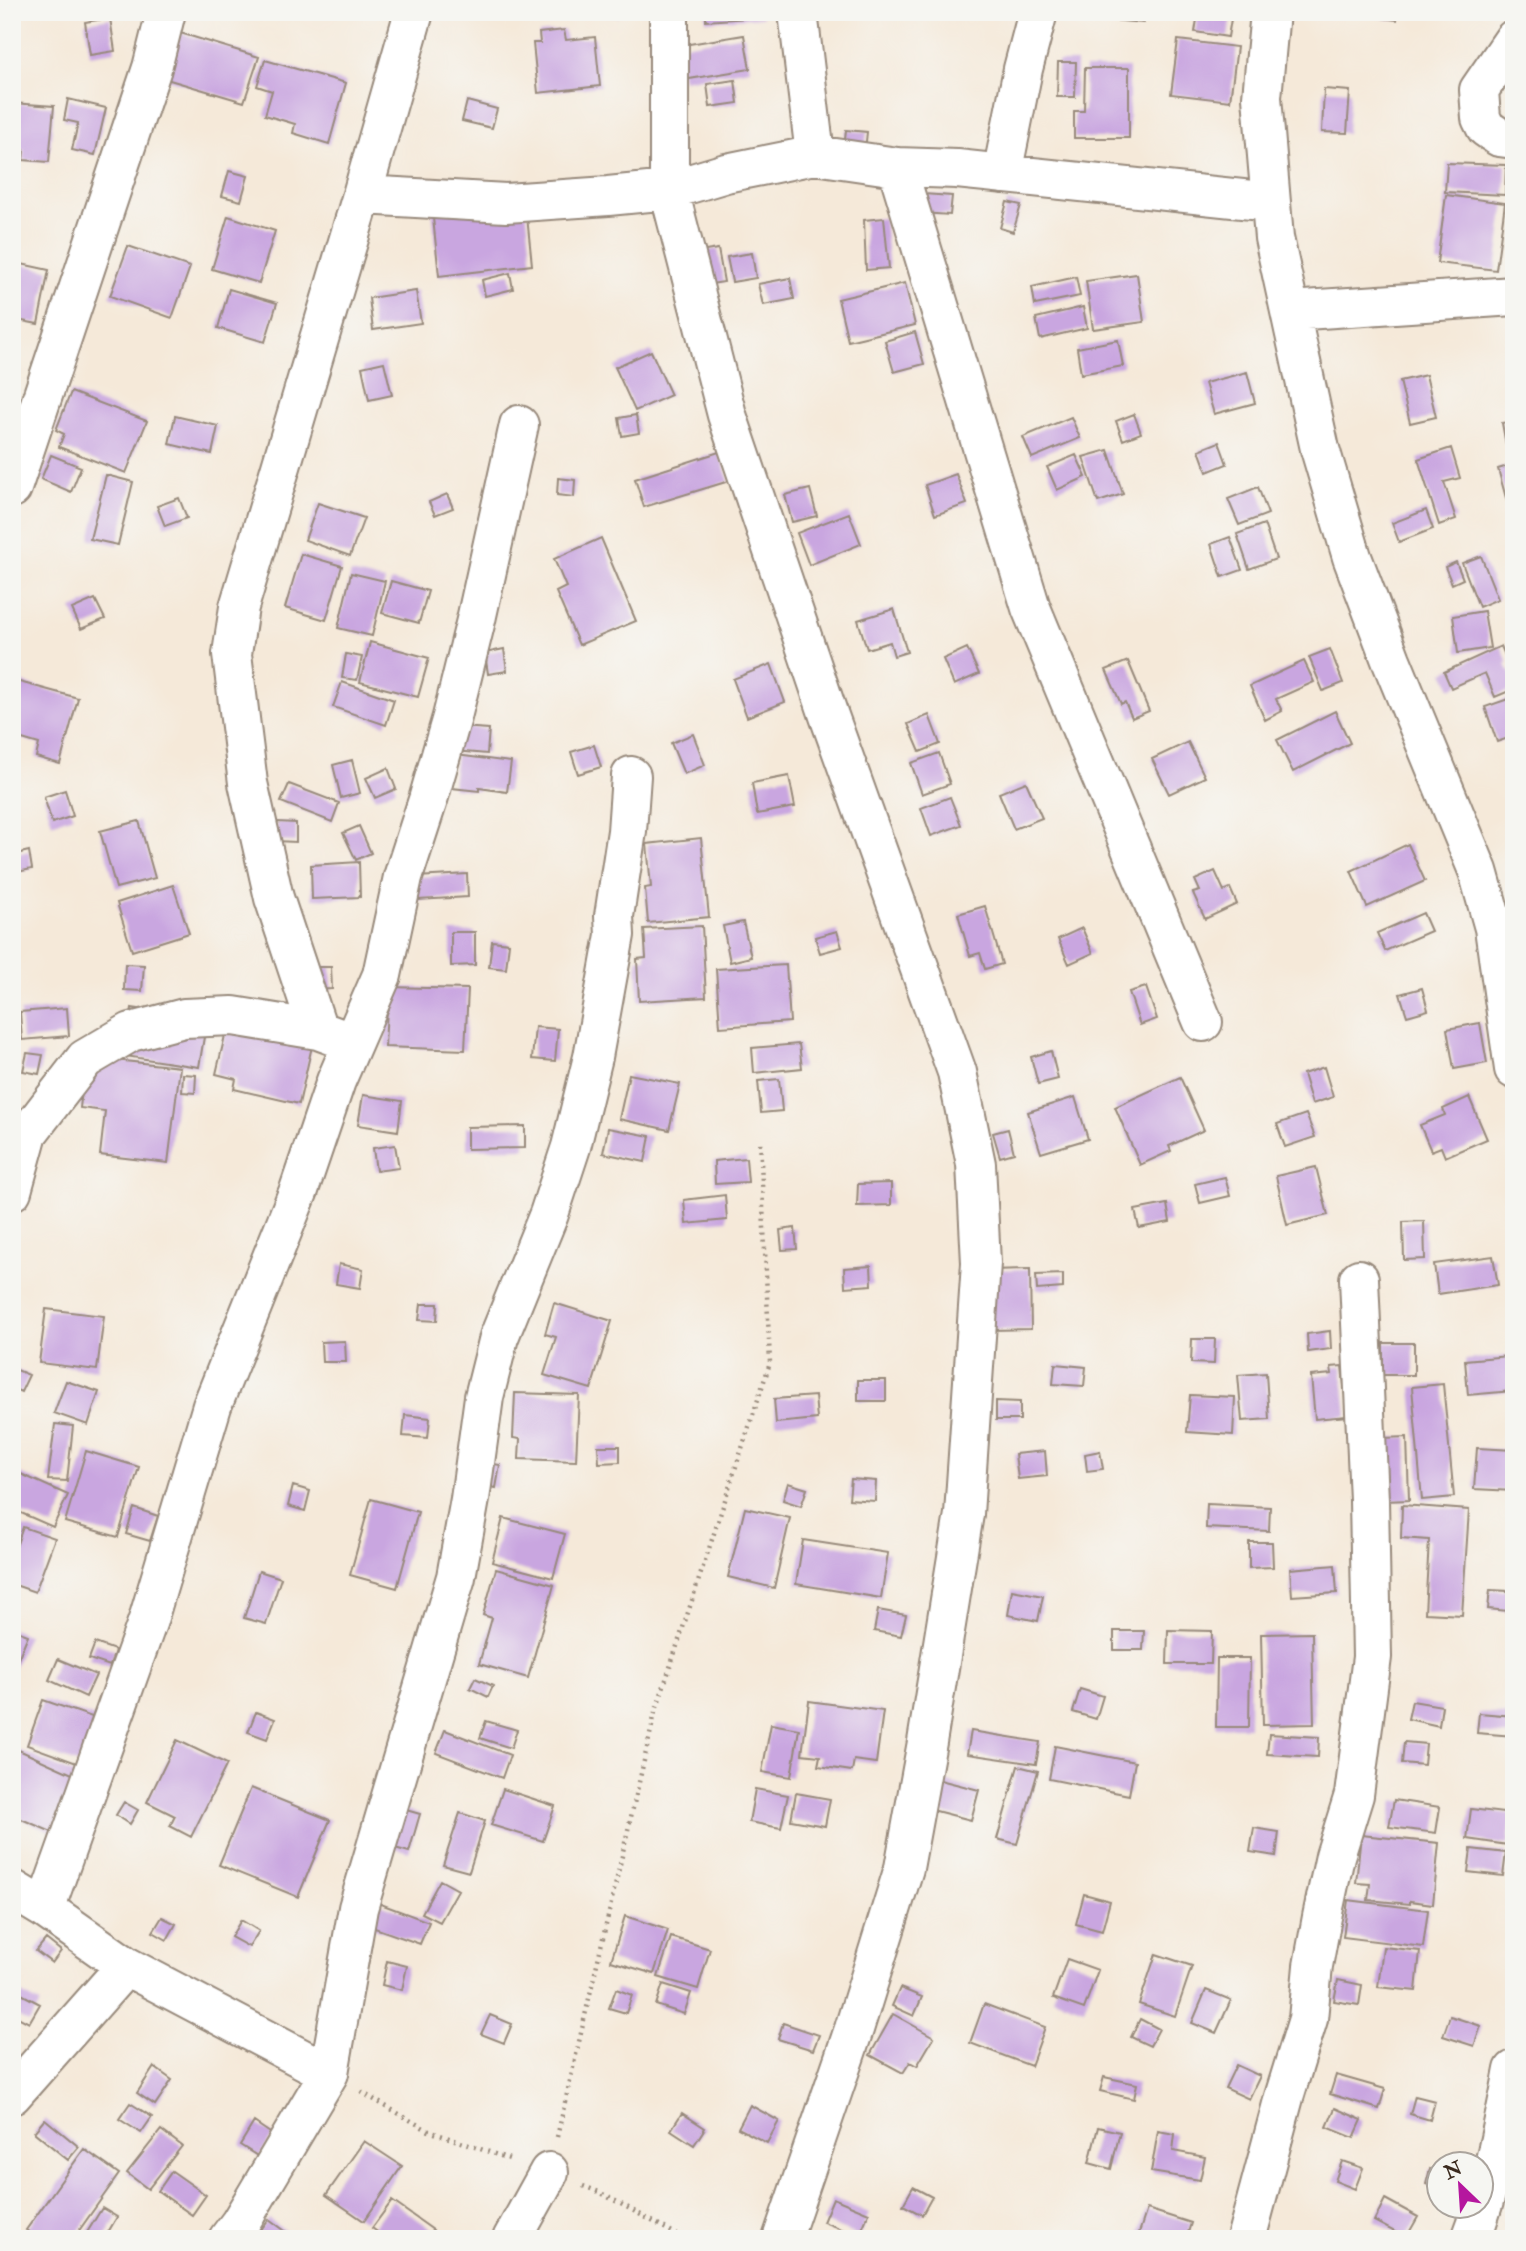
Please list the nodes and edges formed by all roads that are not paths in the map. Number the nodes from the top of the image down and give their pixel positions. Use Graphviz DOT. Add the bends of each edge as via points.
graph roads {
  1 [pos="166,12"];
  2 [pos="414,12"];
  3 [pos="669,12"];
  4 [pos="798,12"];
  5 [pos="1038,12"];
  6 [pos="1270,12"];
  7 [pos="1514,39"];
  8 [pos="1514,139"];
  9 [pos="815,155"];
  10 [pos="897,167"];
  11 [pos="1002,174"];
  12 [pos="670,190"];
  13 [pos="362,195"];
  14 [pos="1271,202"];
  15 [pos="1514,296"];
  16 [pos="1290,311"];
  17 [pos="519,425"];
  18 [pos="12,488"];
  19 [pos="631,776"];
  20 [pos="1203,1022"];
  21 [pos="335,1036"];
  22 [pos="1514,1069"];
  23 [pos="12,1191"];
  24 [pos="1359,1279"];
  25 [pos="12,1889"];
  26 [pos="45,1909"];
  27 [pos="126,1966"];
  28 [pos="54,2048"];
  29 [pos="12,2051"];
  30 [pos="1514,2070"];
  31 [pos="329,2073"];
  32 [pos="12,2095"];
  33 [pos="549,2172"];
  34 [pos="228,2239"];
  35 [pos="512,2239"];
  36 [pos="782,2239"];
  37 [pos="1246,2239"];
  38 [pos="1471,2239"];
  1 -- 18 [label="street" via="152,68"];
  2 -- 13 [label="street"];
  3 -- 12 [label="street"];
  4 -- 9 [label="street"];
  5 -- 11 [label="street"];
  6 -- 14 [label="street" via="1262,97"];
  7 -- 8 [label="street" via="1479,90 1486,128 1499,137"];
  9 -- 10 [label="street"];
  9 -- 12 [label="street"];
  10 -- 11 [label="street"];
  10 -- 20 [label="street" via="1031,608"];
  11 -- 14 [label="street"];
  12 -- 13 [label="street" via="506,203"];
  12 -- 36 [label="street" via="727,415 957,1072 976,1164 979,1213 981,1263 964,1514 904,1868"];
  13 -- 21 [label="street" via="239,607 232,654 248,783 274,898"];
  14 -- 16 [label="street" via="1273,237"];
  15 -- 16 [label="street"];
  16 -- 22 [label="street" via="1320,449 1352,557 1478,871 1494,928"];
  17 -- 21 [label="street" via="452,717 403,877 382,975"];
  19 -- 31 [label="street" via="615,935 593,1057 549,1214 499,1337 484,1397 456,1577 358,1908"];
  21 -- 23 [label="street" via="233,1016 184,1018 131,1032 85,1059 28,1133"];
  21 -- 26 [label="street" via="336,1081 299,1189 212,1406 148,1620"];
  24 -- 37 [label="street" via="1372,1657 1354,1795 1327,1892 1308,2019"];
  25 -- 26 [label="street"];
  26 -- 27 [label="street"];
  27 -- 28 [label="street"];
  27 -- 31 [label="street"];
  28 -- 29 [label="street"];
  28 -- 32 [label="street"];
  30 -- 38 [label="street"];
  31 -- 34 [label="street"];
  33 -- 35 [label="street"];
}
